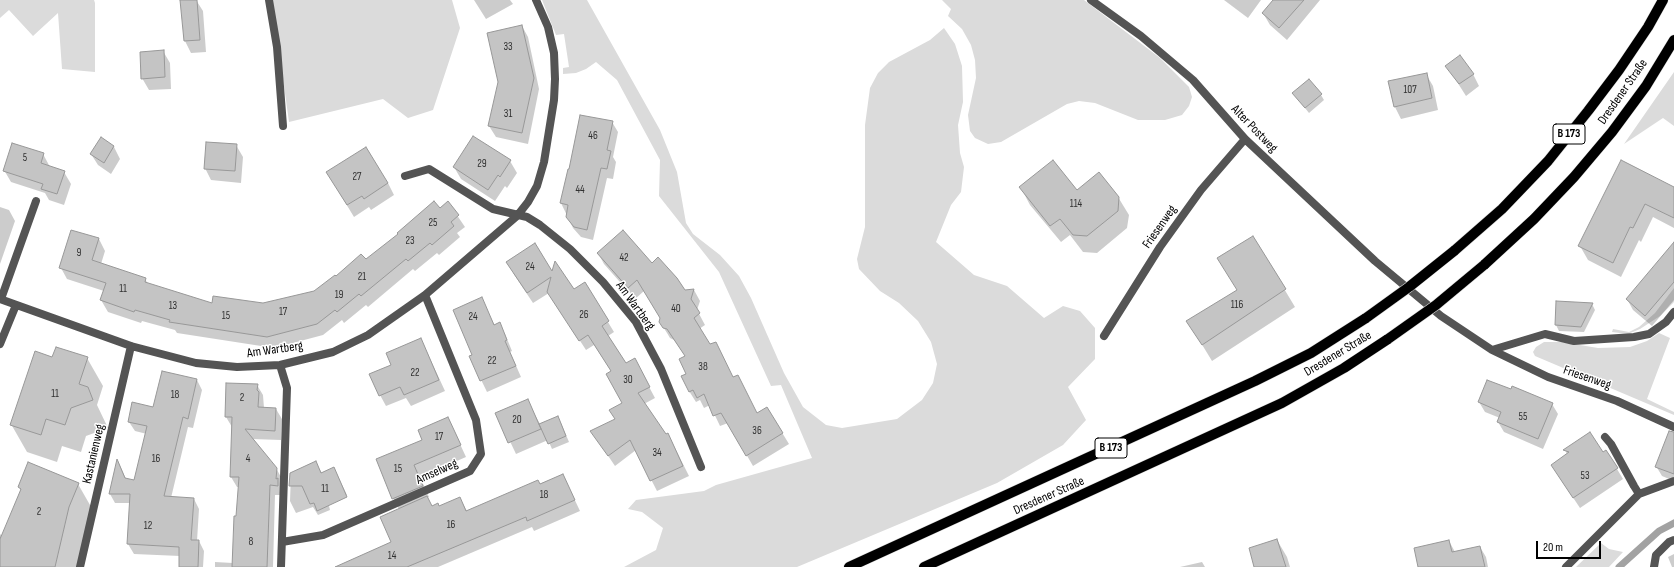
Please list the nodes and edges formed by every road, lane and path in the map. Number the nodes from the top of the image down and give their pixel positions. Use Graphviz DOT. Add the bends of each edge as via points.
graph roads {
  1 [pos="270,0"];
  2 [pos="536,0"];
  3 [pos="1091,0"];
  4 [pos="1663,0"];
  5 [pos="1674,40"];
  6 [pos="283,126"];
  7 [pos="1245,138"];
  8 [pos="405,176"];
  9 [pos="36,201"];
  10 [pos="517,216"];
  11 [pos="1396,279"];
  12 [pos="425,296"];
  13 [pos="1,299"];
  14 [pos="16,305"];
  15 [pos="1674,312"];
  16 [pos="1104,336"];
  17 [pos="0,344"];
  18 [pos="131,346"];
  19 [pos="1492,350"];
  20 [pos="280,364"];
  21 [pos="1674,427"];
  22 [pos="1605,437"];
  23 [pos="701,467"];
  24 [pos="1674,481"];
  25 [pos="1639,494"];
  26 [pos="1674,540"];
  27 [pos="282,542"];
  28 [pos="80,567"];
  29 [pos="281,567"];
  30 [pos="849,567"];
  31 [pos="924,567"];
  32 [pos="1566,567"];
  33 [pos="1654,567"];
  1 -- 6 [label="street" via="277,48"];
  2 -- 10 [label="street, Am Wartberg" via="548,27 554,53 554,100 544,162 536,186"];
  3 -- 7 [label="street, Alter Postweg" via="1141,36 1193,80"];
  4 -- 30 [label="main road, B 173, bridge" via="1619,70 1548,161 1502,209 1454,251 1366,318 1311,352 1255,381"];
  5 -- 31 [label="main road, Dresdener Straße / B 173, bridge" via="1612,132 1534,219 1484,266 1388,339 1344,368 1282,403"];
  7 -- 11 [label="street, Alter Postweg"];
  7 -- 16 [label="street, Friesenweg" via="1201,190 1160,247"];
  8 -- 10 [label="street, Am Wartberg" via="429,169 493,209"];
  9 -- 13 [label="street"];
  10 -- 12 [label="street, Am Wartberg"];
  10 -- 23 [label="street, Am Wartberg" via="527,217 540,225 570,249 603,282 636,322 661,369"];
  11 -- 19 [label="street, Friesenweg" via="1441,316"];
  12 -- 20 [label="street, Am Wartberg" via="368,335 333,352"];
  12 -- 27 [label="street, Amselweg" via="476,420 481,454 470,471 323,535"];
  13 -- 14 [label="street, Am Wartberg"];
  14 -- 17 [label="street"];
  14 -- 18 [label="street, Am Wartberg"];
  15 -- 19 [label="street" via="1666,322 1649,334 1574,341 1545,334"];
  18 -- 20 [label="street, Am Wartberg" via="196,363 237,367"];
  18 -- 28 [label="street, Kastanienweg"];
  19 -- 21 [label="street, Friesenweg" via="1548,377 1617,401"];
  20 -- 27 [label="street" via="287,388"];
  22 -- 25 [label="street"];
  24 -- 25 [label="street"];
  25 -- 32 [label="street"];
  26 -- 33 [label="street" via="1656,555"];
  27 -- 29 [label="street"];
}
